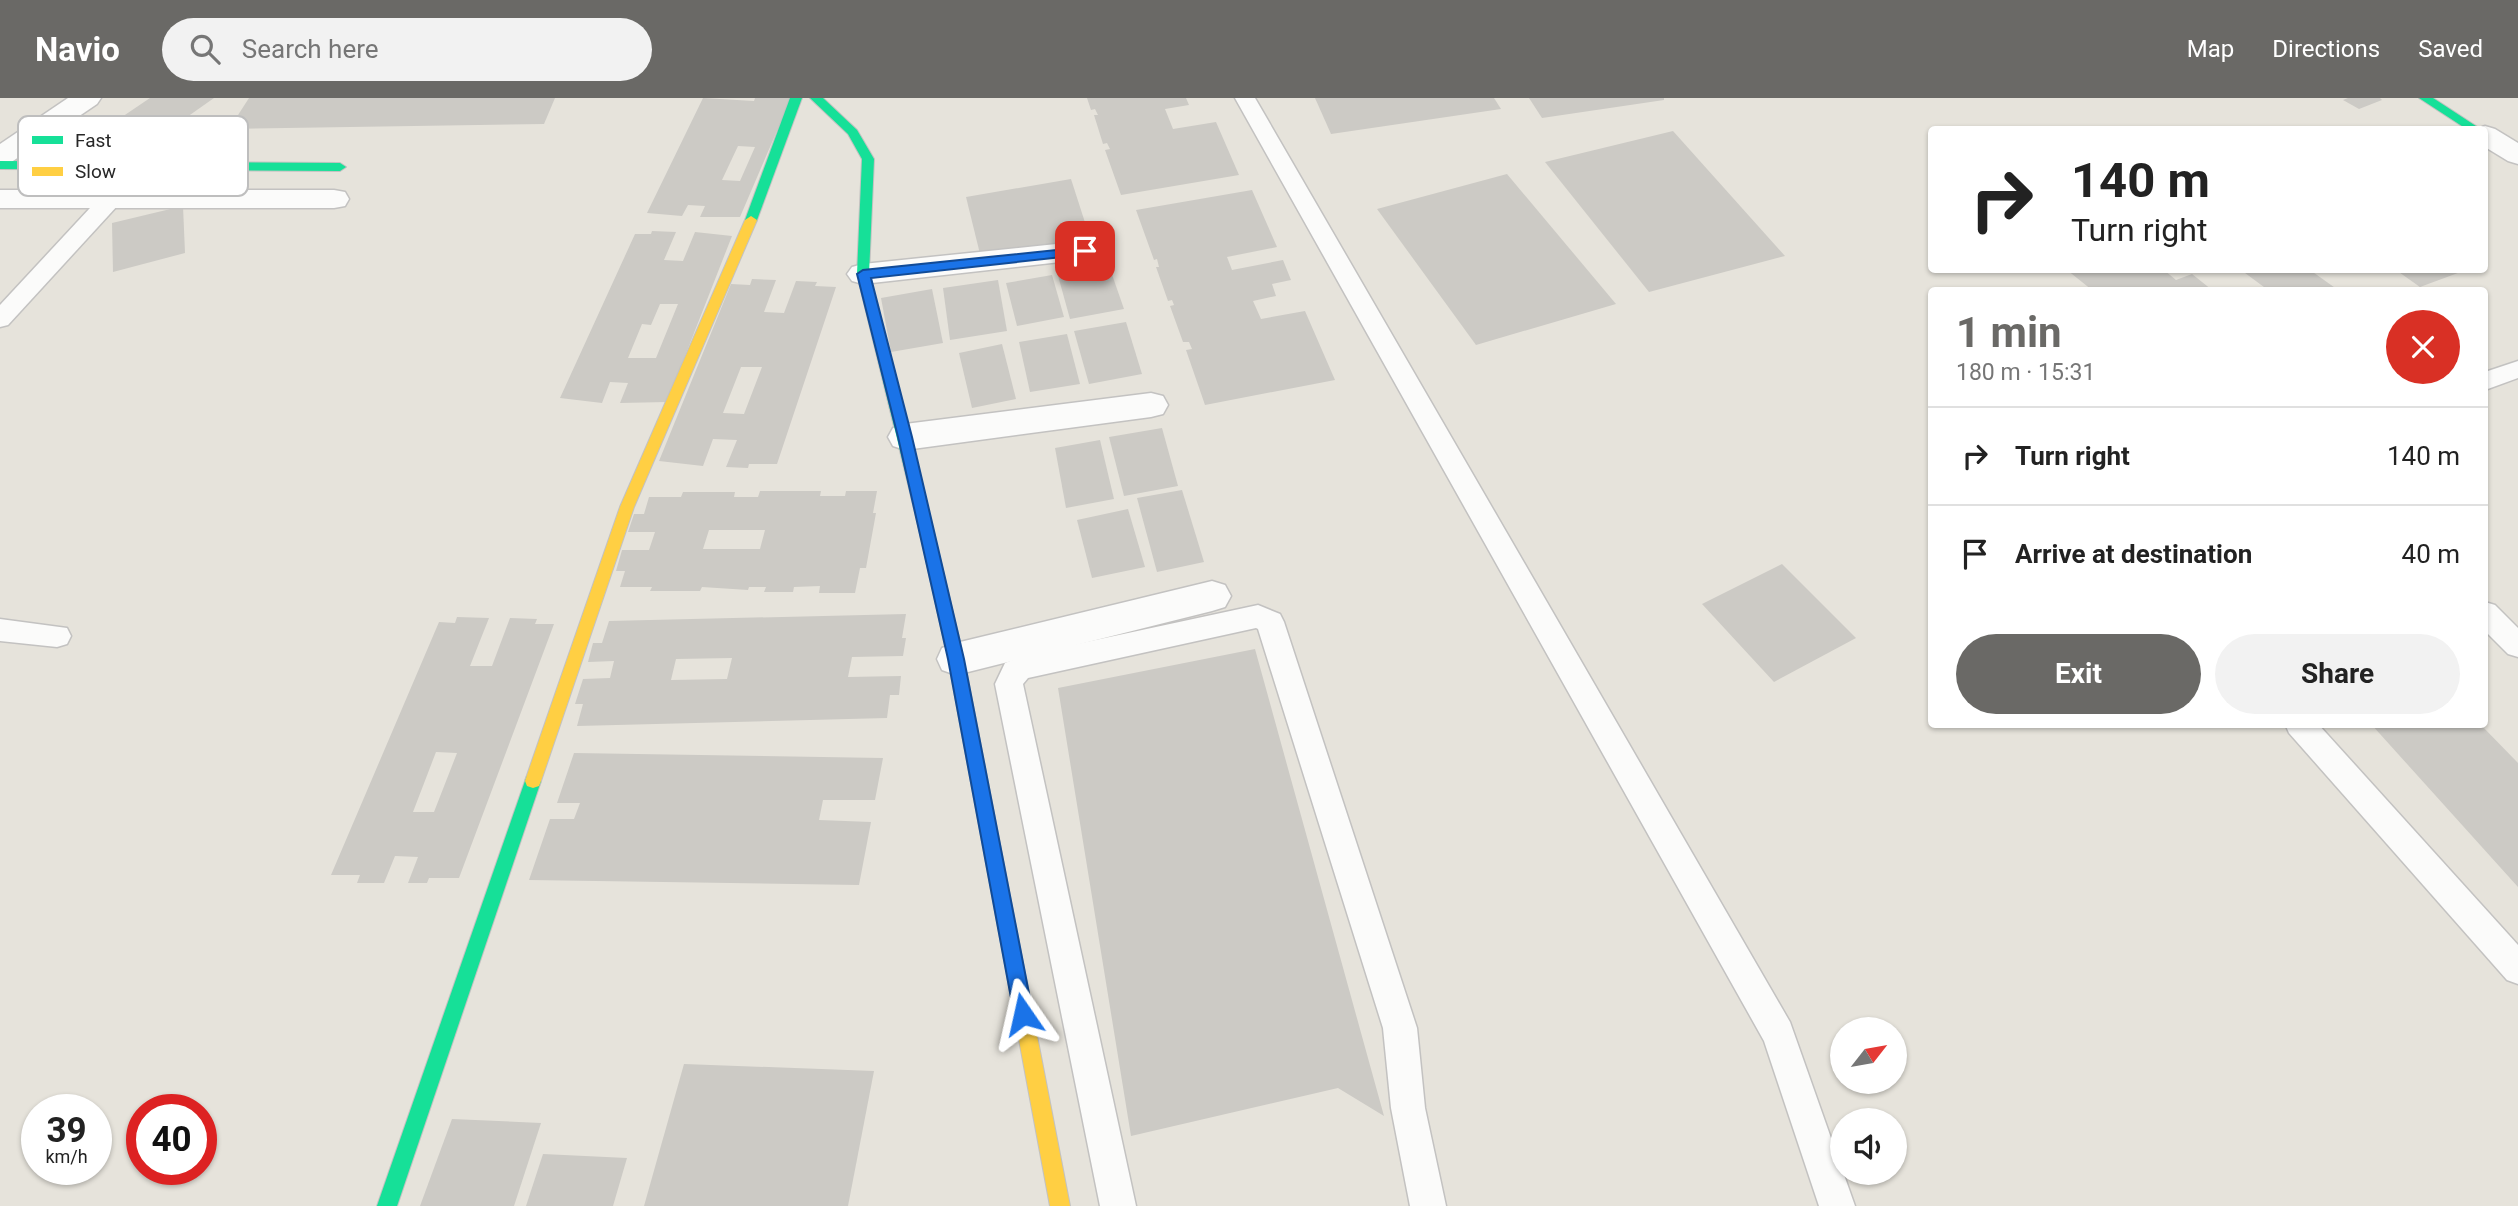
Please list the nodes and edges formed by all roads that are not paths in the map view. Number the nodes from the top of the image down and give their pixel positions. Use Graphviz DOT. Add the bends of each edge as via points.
graph roads {
  1 [pos="88,98"];
  2 [pos="796,98"];
  3 [pos="816,98"];
  4 [pos="1245,98"];
  5 [pos="2425,98"];
  6 [pos="61,116"];
  7 [pos="2470,126"];
  8 [pos="2488,137"];
  9 [pos="18,145"];
  10 [pos="2518,155"];
  11 [pos="0,157"];
  12 [pos="0,165"];
  13 [pos="18,165"];
  14 [pos="248,166"];
  15 [pos="340,167"];
  16 [pos="0,199"];
  17 [pos="111,199"];
  18 [pos="334,199"];
  19 [pos="1085,251"];
  20 [pos="863,274"];
  21 [pos="0,319"];
  22 [pos="2518,369"];
  23 [pos="2488,380"];
  24 [pos="1151,405"];
  25 [pos="905,437"];
  26 [pos="1212,596"];
  27 [pos="2488,616"];
  28 [pos="0,630"];
  29 [pos="57,636"];
  30 [pos="2518,646"];
  31 [pos="956,659"];
  32 [pos="2303,728"];
  33 [pos="2518,969"];
  34 [pos="387,1206"];
  35 [pos="1060,1206"];
  36 [pos="1118,1206"];
  37 [pos="1428,1206"];
  38 [pos="1837,1206"];
  1 -- 6 [label="street"];
  2 -- 34 [label="street" via="751,220 626,507"];
  3 -- 20 [label="street" via="853,132 867,159"];
  4 -- 38 [label="lane" via="1778,1034"];
  5 -- 7 [label="street"];
  8 -- 10 [label="street"];
  9 -- 11 [label="street"];
  12 -- 13 [label="street"];
  14 -- 15 [label="street"];
  16 -- 17 [label="street"];
  17 -- 18 [label="street"];
  17 -- 21 [label="lane"];
  19 -- 20 [label="street"];
  20 -- 25 [label="street"];
  22 -- 23 [label="lane"];
  24 -- 25 [label="street"];
  25 -- 31 [label="street"];
  26 -- 31 [label="street"];
  27 -- 30 [label="lane"];
  28 -- 29 [label="lane"];
  31 -- 35 [label="street"];
  32 -- 33 [label="lane"];
  36 -- 37 [label="lane" via="1009,684 1015,671 1026,667 1258,616 1270,622 1400,1028 1408,1108"];
}
